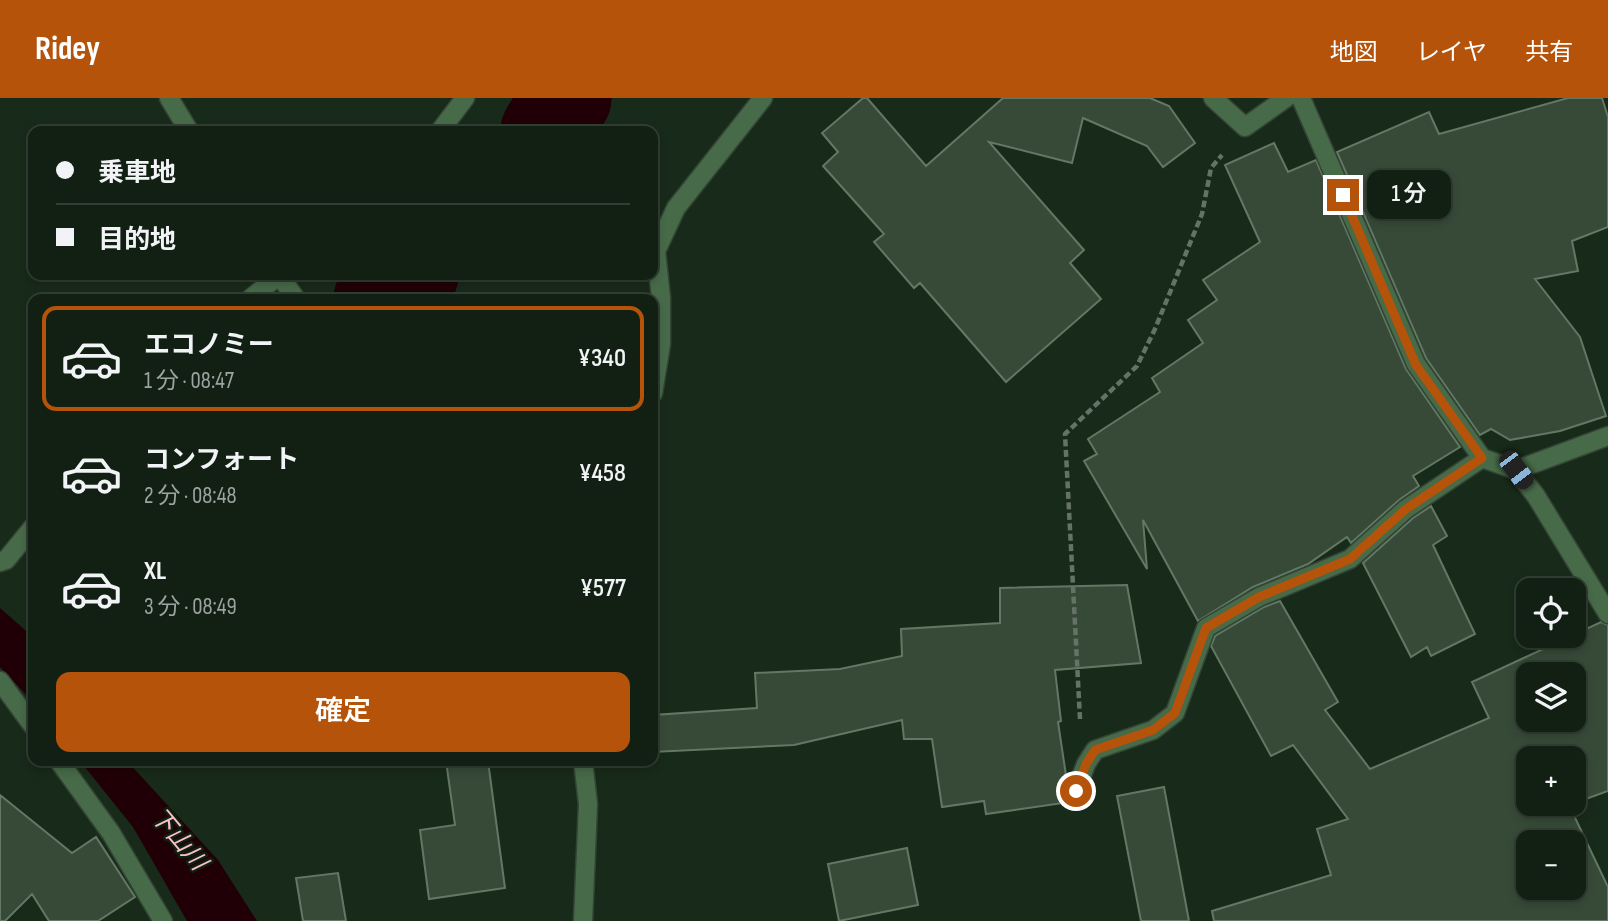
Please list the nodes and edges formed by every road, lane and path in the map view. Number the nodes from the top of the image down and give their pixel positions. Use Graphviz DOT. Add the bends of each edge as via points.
graph roads {
  1 [pos="169,98"];
  2 [pos="465,98"];
  3 [pos="763,98"];
  4 [pos="1213,98"];
  5 [pos="1286,98"];
  6 [pos="1301,98"];
  7 [pos="187,126"];
  8 [pos="444,126"];
  9 [pos="1245,127"];
  10 [pos="658,247"];
  11 [pos="658,267"];
  12 [pos="273,280"];
  13 [pos="256,294"];
  14 [pos="658,362"];
  15 [pos="1608,436"];
  16 [pos="1482,458"];
  17 [pos="1516,470"];
  18 [pos="28,533"];
  19 [pos="0,562"];
  20 [pos="1608,614"];
  21 [pos="0,681"];
  22 [pos="28,719"];
  23 [pos="1089,759"];
  24 [pos="63,766"];
  25 [pos="584,766"];
  26 [pos="1076,791"];
  27 [pos="163,921"];
  28 [pos="583,921"];
  1 -- 7 [label="street"];
  2 -- 8 [label="street"];
  3 -- 10 [label="street" via="676,208"];
  4 -- 9 [label="street"];
  5 -- 9 [label="street"];
  6 -- 16 [label="street" via="1416,365"];
  9 -- 23 [label="path" via="1211,168 1202,214 1137,366 1065,434 1080,725"];
  11 -- 14 [label="street" via="662,299"];
  12 -- 13 [label="street"];
  15 -- 17 [label="street"];
  16 -- 17 [label="street"];
  16 -- 23 [label="street" via="1406,509 1350,559 1259,597 1206,628 1175,713 1153,730 1095,750"];
  17 -- 20 [label="street"];
  18 -- 19 [label="street"];
  21 -- 22 [label="street"];
  23 -- 26 [label="street"];
  24 -- 27 [label="street" via="111,832"];
  25 -- 28 [label="street" via="588,804"];
}
